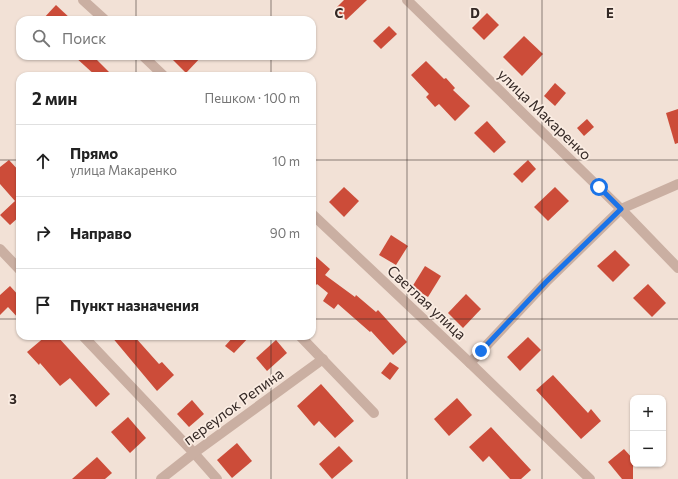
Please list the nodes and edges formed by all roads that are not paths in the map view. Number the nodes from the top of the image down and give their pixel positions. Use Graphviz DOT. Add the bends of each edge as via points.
graph roads {
  1 [pos="83,0"];
  2 [pos="407,0"];
  3 [pos="101,16"];
  4 [pos="147,60"];
  5 [pos="160,72"];
  6 [pos="678,184"];
  7 [pos="621,209"];
  8 [pos="316,218"];
  9 [pos="0,249"];
  10 [pos="16,266"];
  11 [pos="678,268"];
  12 [pos="87,340"];
  13 [pos="304,340"];
  14 [pos="323,359"];
  15 [pos="470,363"];
  16 [pos="374,413"];
  17 [pos="194,452"];
  18 [pos="161,479"];
  19 [pos="217,479"];
  20 [pos="590,479"];
  1 -- 3 [label="street"];
  2 -- 7 [label="street, улица Макаренко"];
  4 -- 5 [label="street"];
  6 -- 7 [label="street"];
  7 -- 11 [label="street, улица Макаренко"];
  7 -- 15 [label="street" via="546,282"];
  8 -- 15 [label="street, Светлая улица"];
  9 -- 10 [label="street"];
  12 -- 17 [label="street"];
  13 -- 14 [label="street"];
  14 -- 16 [label="street"];
  14 -- 17 [label="street, переулок Репина"];
  15 -- 20 [label="street, Светлая улица"];
  17 -- 18 [label="street, переулок Репина"];
  17 -- 19 [label="street"];
}
